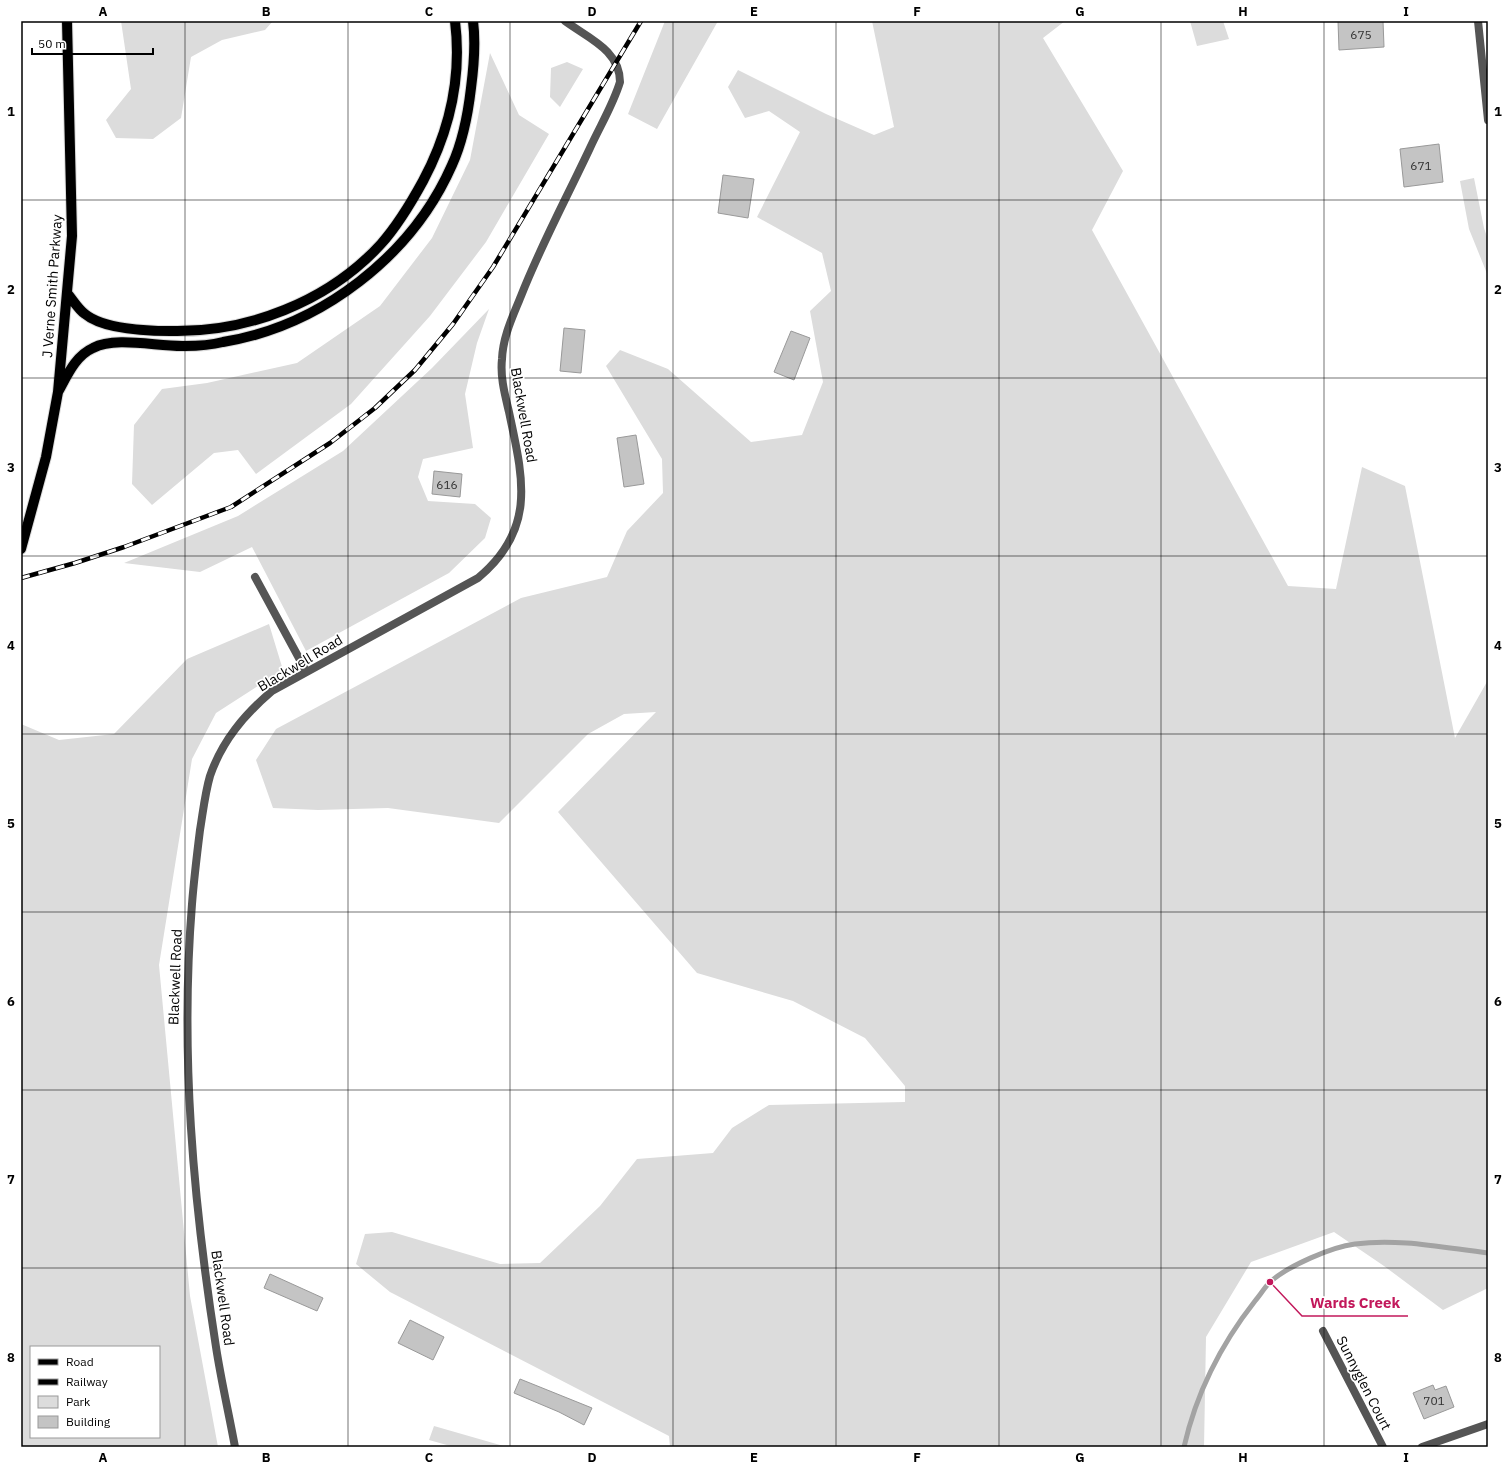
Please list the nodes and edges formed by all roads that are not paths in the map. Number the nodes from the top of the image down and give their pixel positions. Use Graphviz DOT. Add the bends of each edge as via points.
graph roads {
  1 [pos="67,21"];
  2 [pos="455,21"];
  3 [pos="473,21"];
  4 [pos="565,21"];
  5 [pos="1478,21"];
  6 [pos="1488,120"];
  7 [pos="67,293"];
  8 [pos="58,392"];
  9 [pos="21,549"];
  10 [pos="255,577"];
  11 [pos="306,671"];
  12 [pos="1323,1331"];
  13 [pos="1488,1424"];
  14 [pos="235,1447"];
  15 [pos="1383,1447"];
  16 [pos="1422,1447"];
  1 -- 7 [label="main road, J Verne Smith Parkway" via="72,236"];
  2 -- 7 [label="main road" via="457,55 454,89 448,122 433,163 395,226 358,265 333,284 261,319 226,328 192,332 129,328 101,322 85,314"];
  3 -- 8 [label="main road" via="475,59 469,102 462,136 452,165 421,217 377,266 353,288 325,306 290,323 250,337 222,343 184,346 120,343 93,347 76,361"];
  4 -- 11 [label="street, Blackwell Road" via="612,54 620,72 620,82 531,272 504,343 502,375 522,484 518,521 511,539 502,554 478,578"];
  5 -- 6 [label="street"];
  7 -- 8 [label="main road, J Verne Smith Parkway"];
  8 -- 9 [label="main road, J Verne Smith Parkway" via="46,457"];
  10 -- 11 [label="street"];
  11 -- 14 [label="street, Blackwell Road" via="272,691 252,708 234,729 220,752 210,776 204,803 194,876 187,984 188,1099 200,1224 216,1348"];
  12 -- 15 [label="street, Sunnyglen Court"];
  13 -- 16 [label="street"];
}
